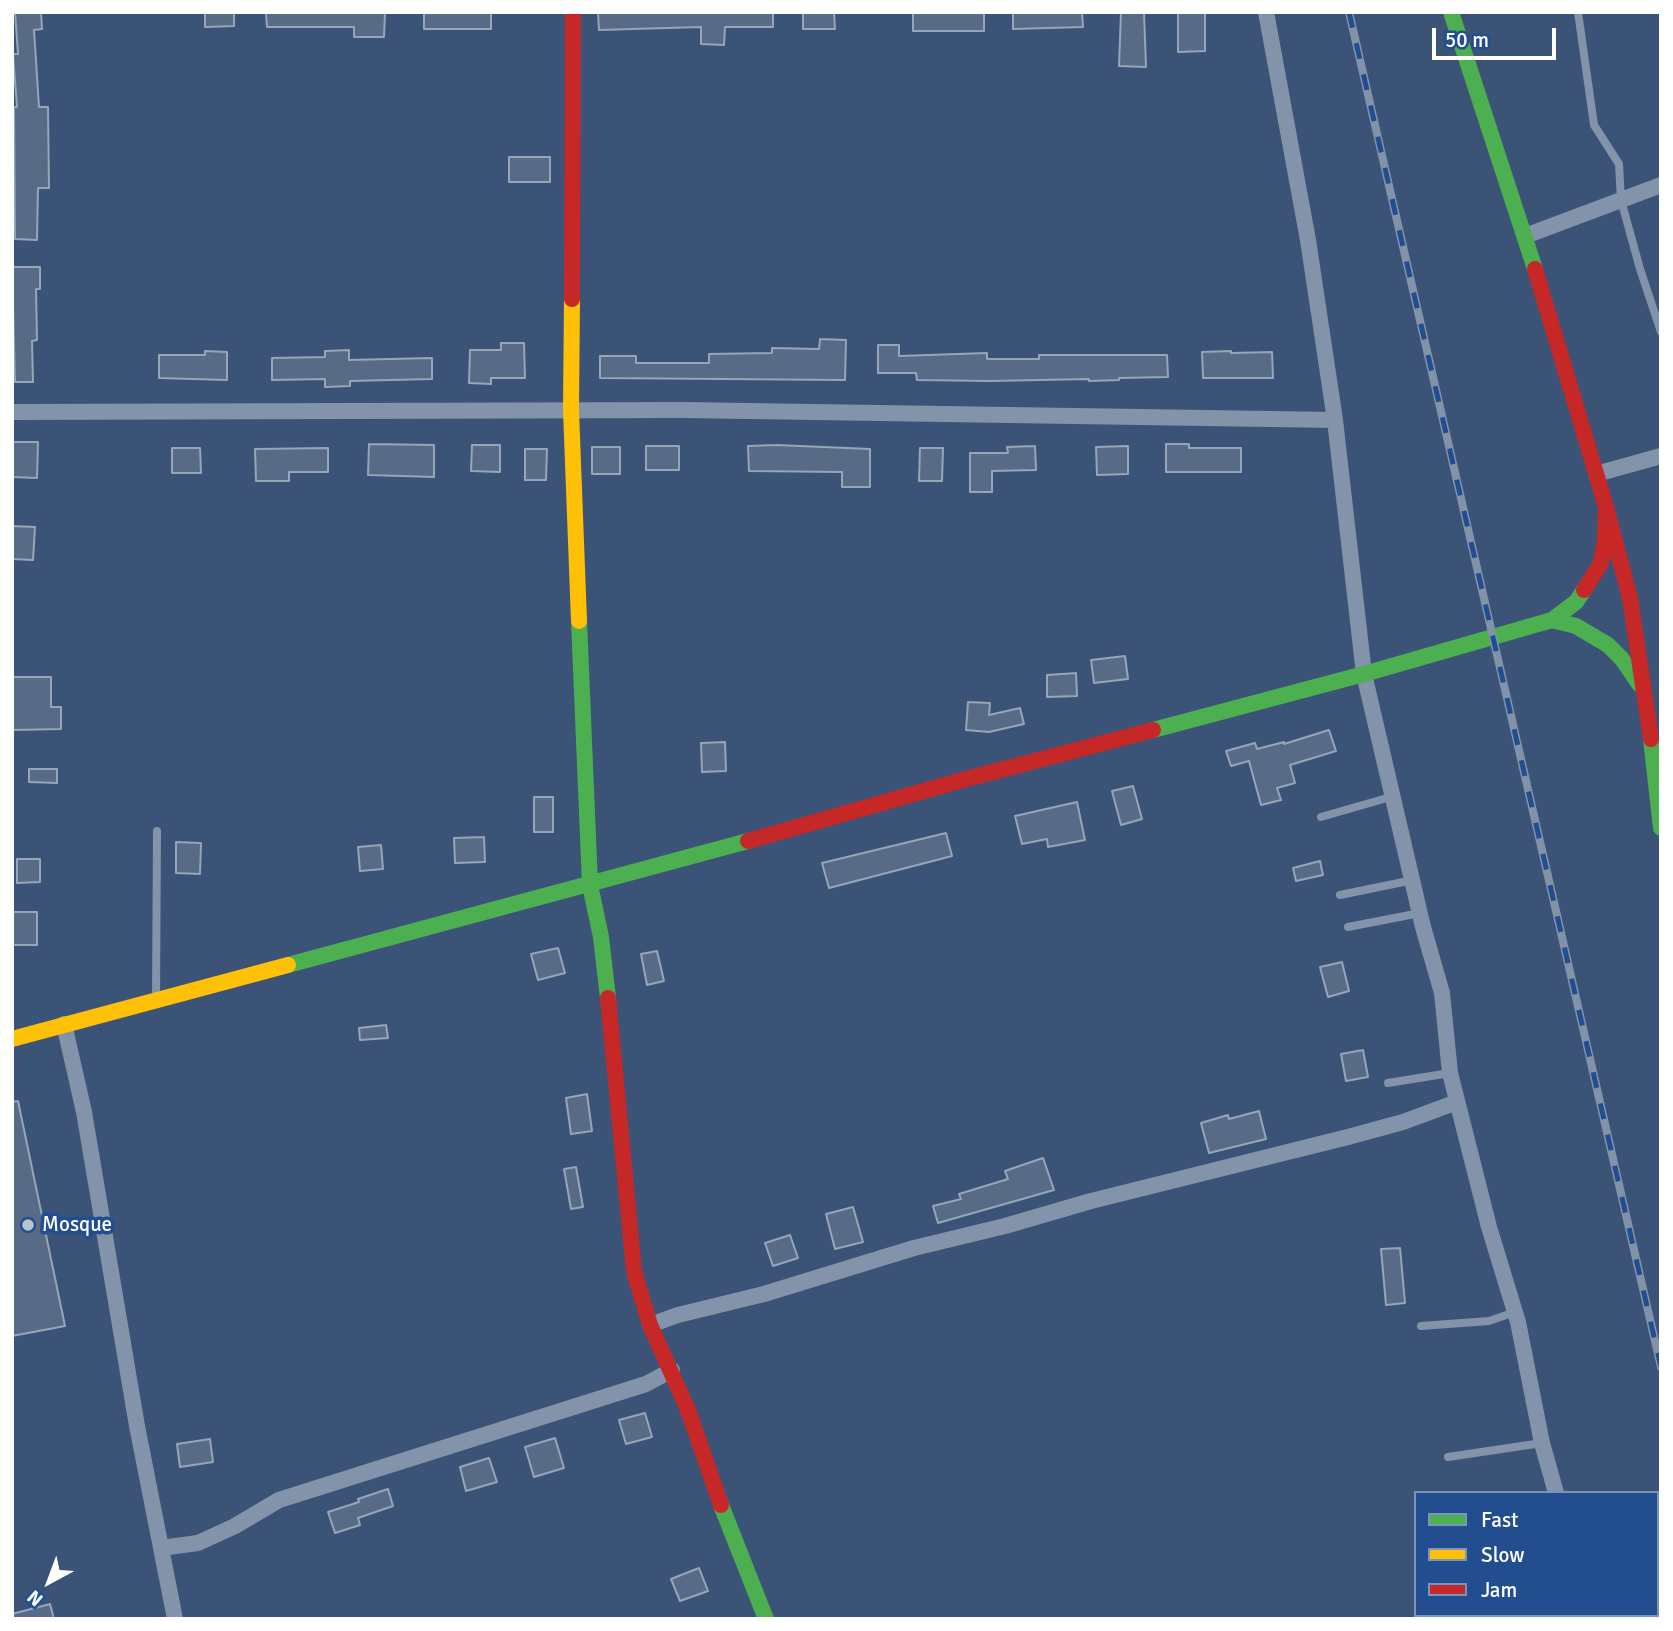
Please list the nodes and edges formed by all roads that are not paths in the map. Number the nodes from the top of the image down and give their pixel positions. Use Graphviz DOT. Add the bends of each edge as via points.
graph roads {
  1 [pos="573,12"];
  2 [pos="1266,12"];
  3 [pos="1451,12"];
  4 [pos="1578,12"];
  5 [pos="1661,185"];
  6 [pos="1621,200"];
  7 [pos="1525,236"];
  8 [pos="1661,332"];
  9 [pos="571,410"];
  10 [pos="12,412"];
  11 [pos="1335,420"];
  12 [pos="1661,456"];
  13 [pos="1596,474"];
  14 [pos="1606,508"];
  15 [pos="1552,620"];
  16 [pos="1364,674"];
  17 [pos="1644,692"];
  18 [pos="1655,727"];
  19 [pos="1394,796"];
  20 [pos="1321,817"];
  21 [pos="1661,828"];
  22 [pos="157,831"];
  23 [pos="1413,880"];
  24 [pos="590,885"];
  25 [pos="1340,895"];
  26 [pos="1420,913"];
  27 [pos="1348,927"];
  28 [pos="156,1000"];
  29 [pos="64,1024"];
  30 [pos="12,1038"];
  31 [pos="1450,1073"];
  32 [pos="1388,1083"];
  33 [pos="1457,1102"];
  34 [pos="1515,1312"];
  35 [pos="650,1325"];
  36 [pos="1421,1326"];
  37 [pos="672,1370"];
  38 [pos="1542,1443"];
  39 [pos="1448,1457"];
  40 [pos="1555,1491"];
  41 [pos="162,1548"];
  42 [pos="175,1619"];
  43 [pos="766,1619"];
  1 -- 9 [label="street"];
  2 -- 11 [label="street"];
  3 -- 7 [label="street"];
  4 -- 6 [label="lane" via="1594,125 1619,164"];
  5 -- 6 [label="street"];
  6 -- 7 [label="street"];
  6 -- 8 [label="lane"];
  7 -- 13 [label="street"];
  9 -- 10 [label="street"];
  9 -- 11 [label="street"];
  9 -- 24 [label="street"];
  11 -- 16 [label="street"];
  12 -- 13 [label="street"];
  13 -- 14 [label="street"];
  14 -- 15 [label="street" via="1601,563 1576,602"];
  14 -- 17 [label="street" via="1630,598"];
  15 -- 16 [label="street"];
  15 -- 17 [label="street" via="1576,626 1608,645"];
  16 -- 19 [label="street"];
  16 -- 24 [label="street"];
  17 -- 18 [label="street"];
  18 -- 21 [label="street"];
  19 -- 20 [label="lane"];
  19 -- 23 [label="street"];
  22 -- 28 [label="lane"];
  23 -- 25 [label="lane"];
  23 -- 26 [label="street"];
  24 -- 28 [label="street"];
  24 -- 35 [label="street" via="612,1031 635,1271"];
  26 -- 27 [label="lane"];
  26 -- 31 [label="street" via="1442,993"];
  28 -- 29 [label="street"];
  29 -- 30 [label="street"];
  29 -- 41 [label="street"];
  31 -- 32 [label="lane"];
  31 -- 33 [label="street"];
  33 -- 34 [label="street"];
  33 -- 35 [label="street" via="1403,1122 914,1248"];
  34 -- 36 [label="lane" via="1489,1321"];
  34 -- 38 [label="street"];
  35 -- 37 [label="street"];
  37 -- 41 [label="street" via="646,1384 279,1500 198,1543"];
  37 -- 43 [label="street"];
  38 -- 39 [label="lane"];
  38 -- 40 [label="street"];
  41 -- 42 [label="street"];
}
